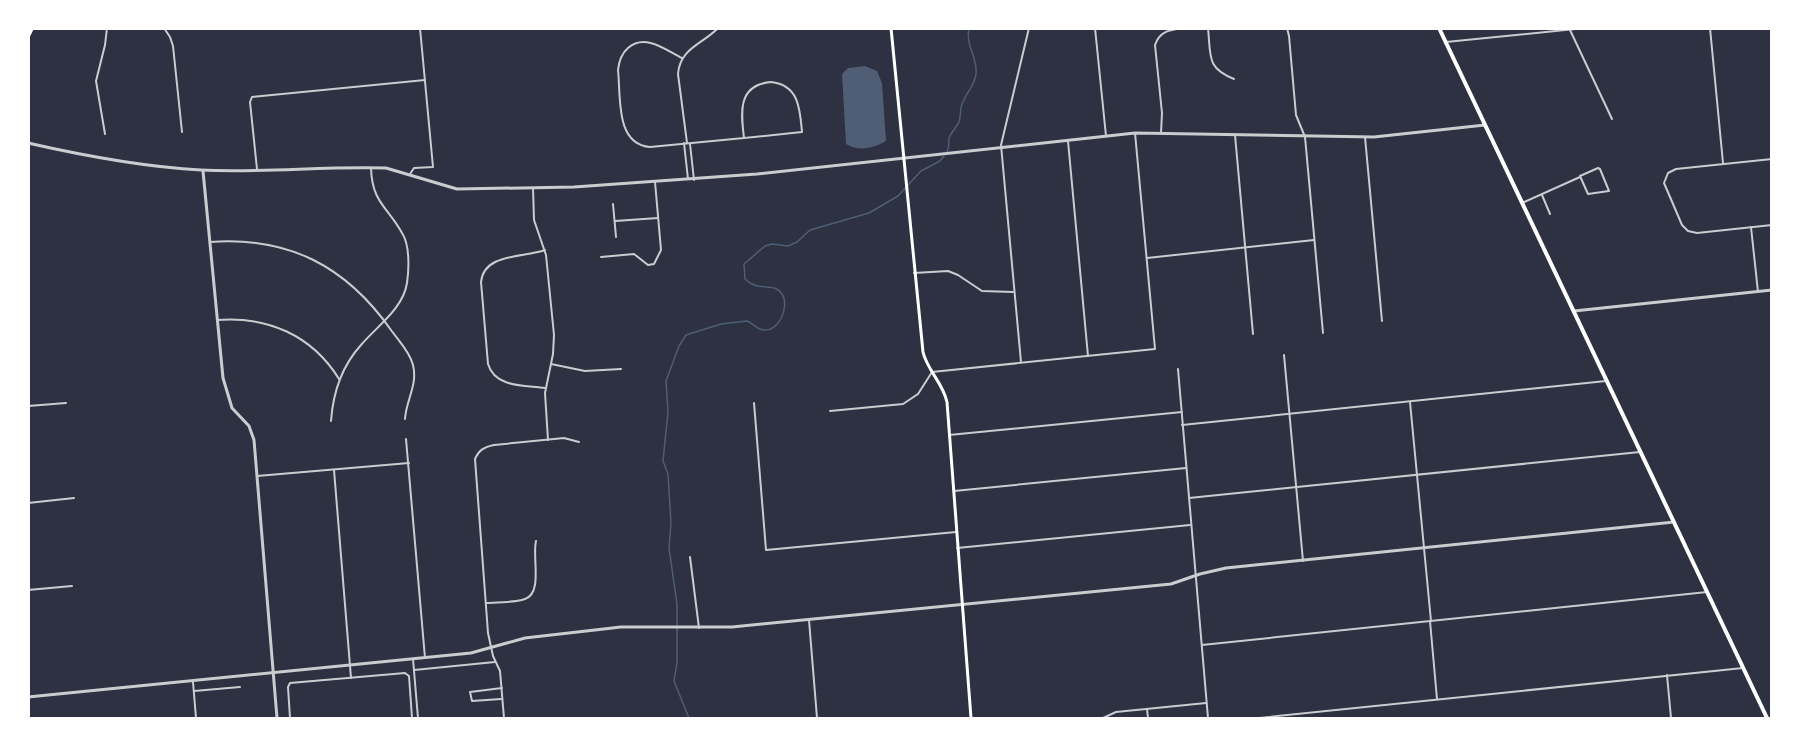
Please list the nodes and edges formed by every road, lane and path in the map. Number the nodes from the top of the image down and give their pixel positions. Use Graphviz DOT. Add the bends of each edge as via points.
graph roads {
  1 [pos="32,28"];
  2 [pos="107,28"];
  3 [pos="164,28"];
  4 [pos="420,28"];
  5 [pos="718,28"];
  6 [pos="891,28"];
  7 [pos="1029,28"];
  8 [pos="1095,28"];
  9 [pos="1184,28"];
  10 [pos="1208,28"];
  11 [pos="1287,28"];
  12 [pos="1439,28"];
  13 [pos="1585,28"];
  14 [pos="1710,28"];
  15 [pos="1570,30"];
  16 [pos="28,36"];
  17 [pos="1446,42"];
  18 [pos="682,58"];
  19 [pos="1234,79"];
  20 [pos="425,80"];
  21 [pos="1612,119"];
  22 [pos="1485,125"];
  23 [pos="182,132"];
  24 [pos="1136,133"];
  25 [pos="1161,133"];
  26 [pos="105,134"];
  27 [pos="1235,135"];
  28 [pos="1106,136"];
  29 [pos="1305,137"];
  30 [pos="1365,137"];
  31 [pos="744,138"];
  32 [pos="1068,141"];
  33 [pos="28,143"];
  34 [pos="687,143"];
  35 [pos="1001,148"];
  36 [pos="904,159"];
  37 [pos="1772,159"];
  38 [pos="1723,164"];
  39 [pos="371,168"];
  40 [pos="203,170"];
  41 [pos="257,170"];
  42 [pos="410,174"];
  43 [pos="1580,176"];
  44 [pos="688,180"];
  45 [pos="694,180"];
  46 [pos="655,182"];
  47 [pos="533,188"];
  48 [pos="1541,194"];
  49 [pos="1522,203"];
  50 [pos="613,204"];
  51 [pos="1550,214"];
  52 [pos="658,218"];
  53 [pos="615,221"];
  54 [pos="1772,225"];
  55 [pos="1751,227"];
  56 [pos="616,237"];
  57 [pos="1314,240"];
  58 [pos="210,242"];
  59 [pos="1245,247"];
  60 [pos="545,250"];
  61 [pos="601,257"];
  62 [pos="1147,258"];
  63 [pos="914,273"];
  64 [pos="1772,290"];
  65 [pos="1014,292"];
  66 [pos="1758,292"];
  67 [pos="1574,311"];
  68 [pos="217,320"];
  69 [pos="384,320"];
  70 [pos="1382,321"];
  71 [pos="1323,333"];
  72 [pos="1253,334"];
  73 [pos="1284,355"];
  74 [pos="1088,356"];
  75 [pos="1021,362"];
  76 [pos="551,364"];
  77 [pos="621,369"];
  78 [pos="1178,369"];
  79 [pos="932,372"];
  80 [pos="339,379"];
  81 [pos="1607,381"];
  82 [pos="545,388"];
  83 [pos="1410,402"];
  84 [pos="66,403"];
  85 [pos="754,403"];
  86 [pos="28,406"];
  87 [pos="830,411"];
  88 [pos="1182,412"];
  89 [pos="1290,414"];
  90 [pos="405,419"];
  91 [pos="331,421"];
  92 [pos="1182,425"];
  93 [pos="949,435"];
  94 [pos="406,439"];
  95 [pos="548,440"];
  96 [pos="579,442"];
  97 [pos="1641,452"];
  98 [pos="409,463"];
  99 [pos="1186,468"];
  100 [pos="334,470"];
  101 [pos="1416,475"];
  102 [pos="257,476"];
  103 [pos="1296,488"];
  104 [pos="954,491"];
  105 [pos="74,498"];
  106 [pos="1189,498"];
  107 [pos="28,503"];
  108 [pos="1674,522"];
  109 [pos="1191,525"];
  110 [pos="956,532"];
  111 [pos="536,541"];
  112 [pos="957,548"];
  113 [pos="1424,548"];
  114 [pos="690,557"];
  115 [pos="1303,561"];
  116 [pos="1195,576"];
  117 [pos="72,586"];
  118 [pos="28,590"];
  119 [pos="1708,592"];
  120 [pos="486,603"];
  121 [pos="962,605"];
  122 [pos="809,620"];
  123 [pos="1430,621"];
  124 [pos="699,628"];
  125 [pos="1202,645"];
  126 [pos="491,649"];
  127 [pos="425,658"];
  128 [pos="413,659"];
  129 [pos="495,662"];
  130 [pos="350,666"];
  131 [pos="1743,668"];
  132 [pos="414,670"];
  133 [pos="274,674"];
  134 [pos="1667,675"];
  135 [pos="351,678"];
  136 [pos="193,681"];
  137 [pos="240,687"];
  138 [pos="502,688"];
  139 [pos="194,691"];
  140 [pos="28,697"];
  141 [pos="503,699"];
  142 [pos="1437,700"];
  143 [pos="1207,703"];
  144 [pos="1147,710"];
  145 [pos="196,718"];
  146 [pos="277,718"];
  147 [pos="290,718"];
  148 [pos="412,718"];
  149 [pos="418,718"];
  150 [pos="504,718"];
  151 [pos="817,718"];
  152 [pos="972,718"];
  153 [pos="1103,718"];
  154 [pos="1148,718"];
  155 [pos="1208,718"];
  156 [pos="1259,718"];
  157 [pos="1671,718"];
  158 [pos="1767,718"];
  1 -- 16 [label="main road"];
  2 -- 26 [label="street" via="96,81"];
  3 -- 23 [label="street" via="173,46"];
  4 -- 20 [label="street"];
  5 -- 18 [label="street"];
  6 -- 36 [label="main road"];
  7 -- 35 [label="street"];
  8 -- 28 [label="street"];
  9 -- 25 [label="street" via="1167,30 1159,36 1155,48"];
  10 -- 19 [label="street" via="1214,67"];
  11 -- 29 [label="street" via="1296,115"];
  12 -- 17 [label="main road"];
  13 -- 15 [label="street"];
  14 -- 38 [label="street"];
  15 -- 17 [label="street"];
  15 -- 21 [label="street"];
  17 -- 22 [label="main road"];
  18 -- 34 [label="street" via="678,74"];
  18 -- 34 [label="street" via="653,43 640,42 624,52 618,67 624,125 630,138 648,147"];
  20 -- 41 [label="street" via="252,98"];
  20 -- 42 [label="street" via="433,167 414,168"];
  22 -- 30 [label="street"];
  22 -- 49 [label="main road"];
  24 -- 25 [label="street"];
  24 -- 28 [label="street"];
  24 -- 62 [label="street"];
  25 -- 27 [label="street"];
  27 -- 29 [label="street"];
  27 -- 59 [label="street"];
  28 -- 32 [label="street"];
  29 -- 30 [label="street"];
  29 -- 57 [label="street"];
  30 -- 70 [label="street"];
  31 -- 31 [label="street" via="802,132 799,103 790,90 771,82 748,93 742,108"];
  31 -- 34 [label="street"];
  32 -- 35 [label="street"];
  32 -- 74 [label="street"];
  33 -- 40 [label="street"];
  34 -- 44 [label="street"];
  34 -- 45 [label="street"];
  35 -- 36 [label="street"];
  35 -- 65 [label="street"];
  36 -- 45 [label="street"];
  36 -- 63 [label="main road"];
  37 -- 38 [label="street"];
  38 -- 55 [label="street" via="1672,171 1665,178 1665,188 1688,231"];
  39 -- 41 [label="street"];
  39 -- 42 [label="street"];
  39 -- 69 [label="street" via="379,201 406,244 406,288 400,303"];
  40 -- 41 [label="street"];
  40 -- 58 [label="street"];
  42 -- 47 [label="street" via="457,189"];
  43 -- 43 [label="street" via="1588,194 1609,192 1599,168"];
  43 -- 48 [label="street"];
  44 -- 45 [label="street"];
  44 -- 46 [label="street"];
  46 -- 47 [label="street"];
  46 -- 52 [label="street"];
  47 -- 60 [label="street" via="534,221"];
  48 -- 49 [label="street"];
  48 -- 51 [label="street"];
  49 -- 67 [label="main road"];
  50 -- 53 [label="street"];
  52 -- 53 [label="street"];
  52 -- 61 [label="street" via="661,250 653,264 634,254"];
  53 -- 56 [label="street"];
  54 -- 55 [label="street"];
  55 -- 66 [label="street"];
  57 -- 59 [label="street"];
  57 -- 71 [label="street"];
  58 -- 68 [label="street"];
  58 -- 69 [label="street" via="264,243 313,259 348,281"];
  59 -- 62 [label="street"];
  59 -- 72 [label="street"];
  60 -- 76 [label="street" via="554,335"];
  60 -- 82 [label="street" via="493,262 484,270 481,282 491,372 506,383"];
  62 -- 74 [label="street" via="1155,349"];
  63 -- 65 [label="street" via="948,271 982,291"];
  63 -- 79 [label="main road" via="923,352"];
  64 -- 66 [label="street"];
  65 -- 75 [label="street"];
  66 -- 67 [label="street"];
  67 -- 81 [label="main road"];
  68 -- 80 [label="street" via="250,320 286,331 313,348"];
  68 -- 102 [label="street" via="224,385 232,408 252,432"];
  69 -- 80 [label="street" via="352,355"];
  69 -- 90 [label="street" via="413,365 414,386"];
  73 -- 89 [label="street"];
  74 -- 75 [label="street"];
  75 -- 79 [label="street"];
  76 -- 77 [label="street" via="585,371"];
  76 -- 82 [label="street"];
  78 -- 88 [label="street"];
  79 -- 87 [label="street" via="917,395 903,404"];
  79 -- 93 [label="main road" via="945,396"];
  80 -- 91 [label="street"];
  81 -- 83 [label="street"];
  81 -- 97 [label="main road"];
  82 -- 95 [label="street"];
  83 -- 89 [label="street"];
  83 -- 101 [label="street"];
  84 -- 86 [label="street"];
  85 -- 110 [label="street" via="766,550"];
  88 -- 92 [label="street"];
  88 -- 93 [label="street"];
  89 -- 92 [label="street"];
  89 -- 103 [label="street"];
  92 -- 99 [label="street"];
  93 -- 104 [label="main road"];
  94 -- 98 [label="street"];
  95 -- 96 [label="street" via="564,438"];
  95 -- 120 [label="street" via="484,447 475,459"];
  97 -- 101 [label="street"];
  97 -- 108 [label="main road"];
  98 -- 100 [label="street"];
  98 -- 127 [label="street"];
  99 -- 104 [label="street"];
  99 -- 106 [label="street"];
  100 -- 102 [label="street"];
  100 -- 130 [label="street"];
  101 -- 103 [label="street"];
  101 -- 113 [label="street"];
  102 -- 133 [label="street"];
  103 -- 106 [label="street"];
  103 -- 115 [label="street"];
  104 -- 110 [label="main road"];
  105 -- 107 [label="street"];
  106 -- 109 [label="street"];
  108 -- 113 [label="street"];
  108 -- 119 [label="main road"];
  109 -- 112 [label="street"];
  109 -- 116 [label="street"];
  110 -- 112 [label="main road"];
  111 -- 120 [label="street" via="536,581 532,594 520,600"];
  112 -- 121 [label="main road"];
  113 -- 115 [label="street"];
  113 -- 123 [label="street"];
  114 -- 124 [label="street"];
  115 -- 116 [label="street" via="1226,568"];
  116 -- 121 [label="street" via="1171,584"];
  116 -- 125 [label="street"];
  117 -- 118 [label="street"];
  119 -- 123 [label="street"];
  119 -- 131 [label="main road"];
  120 -- 126 [label="street"];
  121 -- 122 [label="street"];
  121 -- 152 [label="main road"];
  122 -- 124 [label="street"];
  122 -- 151 [label="street"];
  123 -- 125 [label="street"];
  123 -- 142 [label="street"];
  124 -- 126 [label="street" via="621,627 529,637"];
  125 -- 143 [label="street"];
  126 -- 127 [label="street"];
  126 -- 129 [label="street"];
  127 -- 128 [label="street"];
  128 -- 130 [label="street"];
  128 -- 132 [label="street"];
  129 -- 132 [label="street"];
  129 -- 138 [label="street"];
  130 -- 133 [label="street"];
  130 -- 135 [label="street"];
  131 -- 134 [label="street"];
  131 -- 158 [label="main road"];
  132 -- 149 [label="street"];
  133 -- 136 [label="street"];
  133 -- 146 [label="street"];
  134 -- 142 [label="street"];
  134 -- 157 [label="street"];
  135 -- 147 [label="street" via="292,683 288,686"];
  135 -- 148 [label="street" via="408,674"];
  136 -- 139 [label="street"];
  136 -- 140 [label="street"];
  137 -- 139 [label="street"];
  138 -- 141 [label="street"];
  138 -- 141 [label="street" via="470,692 472,701"];
  139 -- 145 [label="street"];
  141 -- 150 [label="street"];
  142 -- 156 [label="street"];
  143 -- 144 [label="street"];
  143 -- 155 [label="street"];
  144 -- 153 [label="street" via="1116,712"];
  144 -- 154 [label="street"];
}
